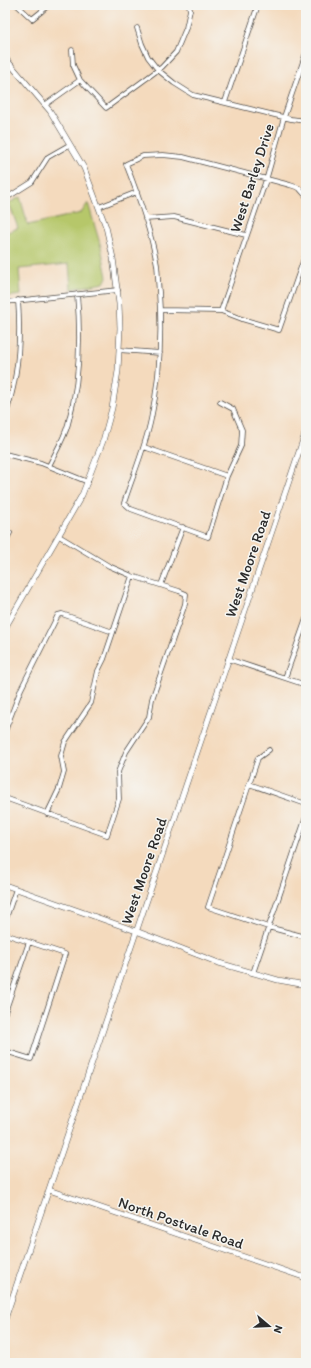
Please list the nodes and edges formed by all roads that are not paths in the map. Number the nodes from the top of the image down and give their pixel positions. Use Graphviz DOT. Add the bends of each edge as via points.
graph roads {
  1 [pos="16,5"];
  2 [pos="49,5"];
  3 [pos="189,5"];
  4 [pos="258,5"];
  5 [pos="137,28"];
  6 [pos="72,50"];
  7 [pos="306,53"];
  8 [pos="5,58"];
  9 [pos="158,70"];
  10 [pos="80,80"];
  11 [pos="225,102"];
  12 [pos="45,105"];
  13 [pos="284,117"];
  14 [pos="306,121"];
  15 [pos="69,145"];
  16 [pos="267,177"];
  17 [pos="137,192"];
  18 [pos="306,196"];
  19 [pos="5,199"];
  20 [pos="99,207"];
  21 [pos="145,219"];
  22 [pos="246,235"];
  23 [pos="306,253"];
  24 [pos="118,290"];
  25 [pos="77,294"];
  26 [pos="18,300"];
  27 [pos="5,302"];
  28 [pos="160,310"];
  29 [pos="221,311"];
  30 [pos="119,350"];
  31 [pos="160,353"];
  32 [pos="220,402"];
  33 [pos="5,416"];
  34 [pos="306,431"];
  35 [pos="144,447"];
  36 [pos="5,454"];
  37 [pos="49,466"];
  38 [pos="227,476"];
  39 [pos="88,482"];
  40 [pos="183,527"];
  41 [pos="5,530"];
  42 [pos="59,536"];
  43 [pos="5,542"];
  44 [pos="132,576"];
  45 [pos="161,585"];
  46 [pos="306,619"];
  47 [pos="5,628"];
  48 [pos="113,632"];
  49 [pos="228,660"];
  50 [pos="285,678"];
  51 [pos="306,685"];
  52 [pos="5,731"];
  53 [pos="269,750"];
  54 [pos="249,784"];
  55 [pos="5,798"];
  56 [pos="306,804"];
  57 [pos="47,814"];
  58 [pos="306,817"];
  59 [pos="5,885"];
  60 [pos="16,889"];
  61 [pos="5,921"];
  62 [pos="268,927"];
  63 [pos="136,932"];
  64 [pos="5,934"];
  65 [pos="306,937"];
  66 [pos="29,942"];
  67 [pos="253,973"];
  68 [pos="306,986"];
  69 [pos="5,1012"];
  70 [pos="5,1051"];
  71 [pos="49,1190"];
  72 [pos="306,1278"];
  73 [pos="5,1320"];
  1 -- 2 [label="street" via="32,18"];
  3 -- 9 [label="street" via="186,28 176,52"];
  4 -- 11 [label="street"];
  5 -- 9 [label="street" via="148,58"];
  6 -- 10 [label="street" via="73,65"];
  7 -- 13 [label="street, West Barley Drive"];
  8 -- 12 [label="street"];
  9 -- 10 [label="street" via="106,108"];
  9 -- 11 [label="street" via="194,94"];
  10 -- 12 [label="street"];
  11 -- 13 [label="street"];
  12 -- 15 [label="street"];
  13 -- 14 [label="street"];
  13 -- 16 [label="street, West Barley Drive"];
  15 -- 19 [label="street" via="48,157 32,182"];
  15 -- 20 [label="street" via="84,168"];
  16 -- 17 [label="street" via="184,157 143,156 126,164"];
  16 -- 18 [label="street" via="299,188"];
  16 -- 22 [label="street, West Barley Drive"];
  17 -- 20 [label="street"];
  17 -- 21 [label="street"];
  20 -- 24 [label="street" via="106,227"];
  21 -- 22 [label="street" via="174,217"];
  21 -- 28 [label="street" via="157,266"];
  22 -- 29 [label="street, West Barley Drive"];
  23 -- 29 [label="street" via="279,330"];
  24 -- 25 [label="street"];
  24 -- 30 [label="street"];
  25 -- 26 [label="street"];
  25 -- 37 [label="street" via="80,324 77,380 68,425"];
  26 -- 27 [label="street"];
  26 -- 33 [label="street" via="18,362"];
  28 -- 29 [label="street"];
  28 -- 31 [label="street"];
  30 -- 31 [label="street"];
  30 -- 39 [label="street" via="112,408"];
  31 -- 35 [label="street"];
  32 -- 38 [label="street" via="233,409 242,430 241,446"];
  34 -- 49 [label="street, West Moore Road"];
  35 -- 38 [label="street"];
  35 -- 40 [label="street" via="124,503 130,509"];
  36 -- 37 [label="street"];
  37 -- 39 [label="street"];
  38 -- 40 [label="street" via="208,537"];
  39 -- 42 [label="street"];
  40 -- 45 [label="street"];
  41 -- 43 [label="street" via="10,533"];
  42 -- 44 [label="street" via="109,566"];
  42 -- 47 [label="street"];
  44 -- 45 [label="street"];
  44 -- 48 [label="street"];
  45 -- 57 [label="street" via="186,594 185,604 148,717 126,752 118,772 119,799 107,835"];
  46 -- 50 [label="street"];
  48 -- 52 [label="street" via="62,614 58,615 21,689"];
  48 -- 57 [label="street" via="98,671 91,703 65,742 62,756 64,772"];
  49 -- 50 [label="street"];
  49 -- 63 [label="street, West Moore Road"];
  50 -- 51 [label="street"];
  53 -- 54 [label="street" via="258,758"];
  54 -- 56 [label="street"];
  54 -- 62 [label="street" via="208,907"];
  55 -- 57 [label="street"];
  58 -- 62 [label="street"];
  59 -- 60 [label="street"];
  60 -- 61 [label="street"];
  60 -- 63 [label="street"];
  62 -- 65 [label="street"];
  62 -- 67 [label="street"];
  63 -- 67 [label="street"];
  63 -- 71 [label="street, West Moore Road"];
  64 -- 66 [label="street"];
  66 -- 69 [label="street"];
  66 -- 70 [label="street" via="65,954 31,1059"];
  67 -- 68 [label="street"];
  71 -- 72 [label="street, North Postvale Road"];
  71 -- 73 [label="street, West Moore Road"];
}
